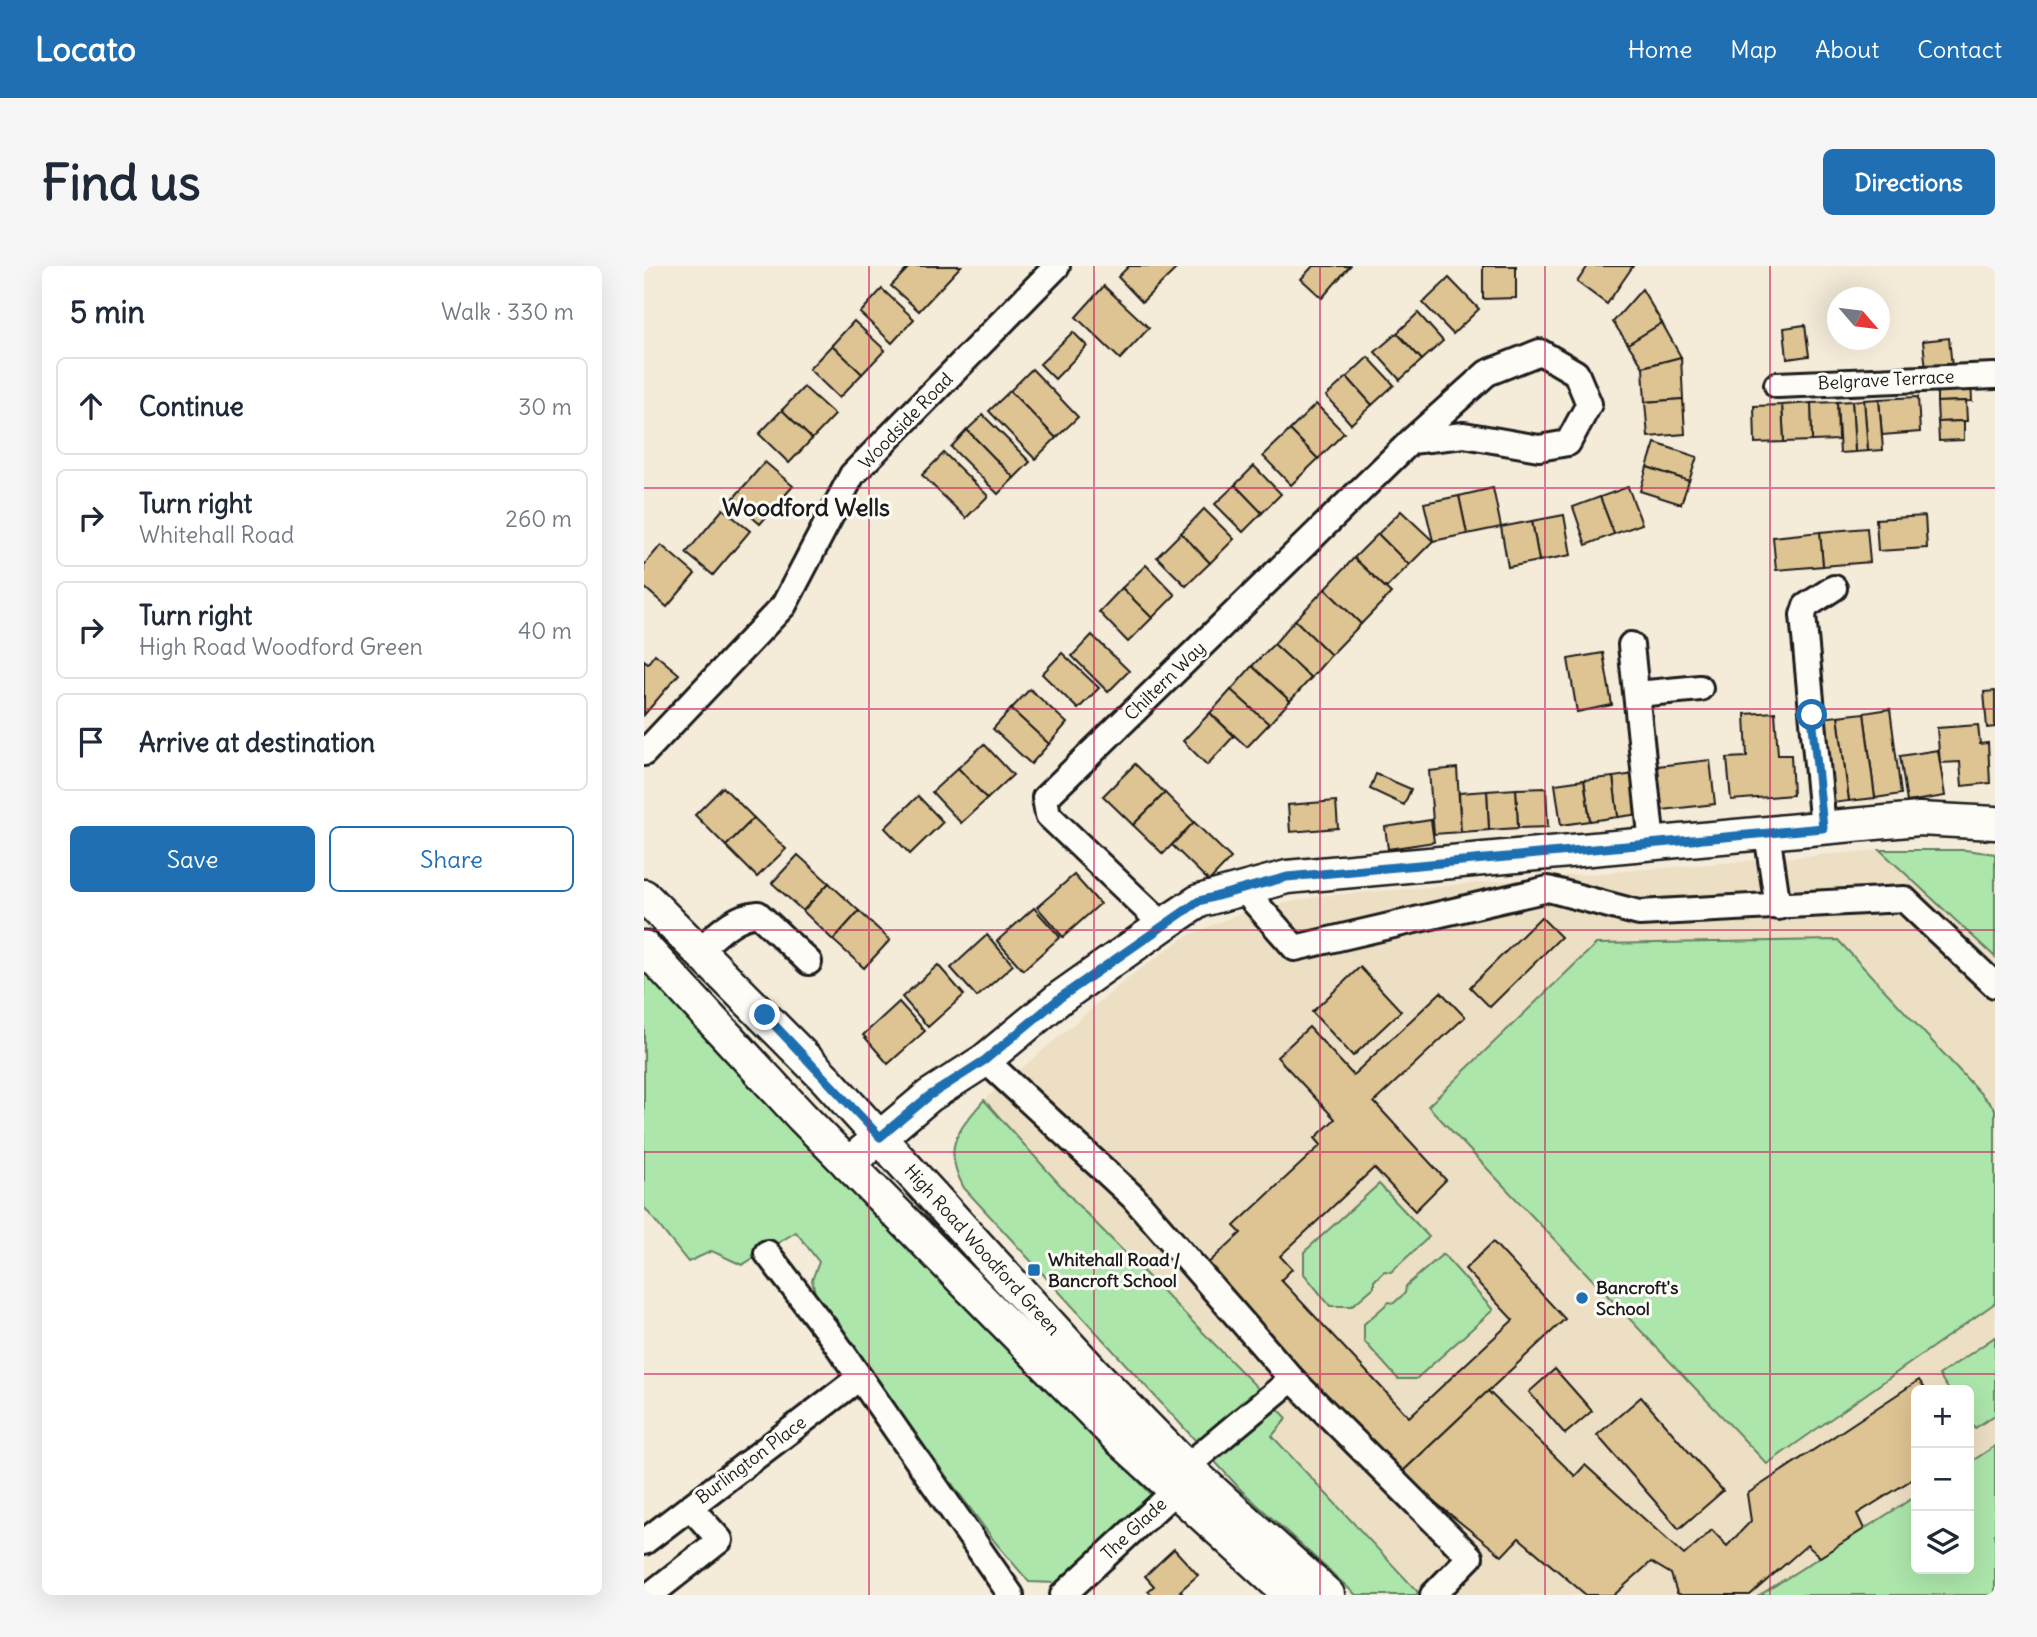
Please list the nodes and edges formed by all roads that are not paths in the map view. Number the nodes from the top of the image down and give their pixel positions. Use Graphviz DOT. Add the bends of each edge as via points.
graph roads {
  1 [pos="1057,266"];
  2 [pos="1995,376"];
  3 [pos="1777,385"];
  4 [pos="1411,441"];
  5 [pos="1834,587"];
  6 [pos="1631,645"];
  7 [pos="1700,688"];
  8 [pos="1637,694"];
  9 [pos="644,753"];
  10 [pos="1995,823"];
  11 [pos="1823,828"];
  12 [pos="1767,833"];
  13 [pos="1652,844"];
  14 [pos="1242,888"];
  15 [pos="644,897"];
  16 [pos="1778,907"];
  17 [pos="1163,925"];
  18 [pos="644,947"];
  19 [pos="698,951"];
  20 [pos="809,962"];
  21 [pos="1995,985"];
  22 [pos="985,1060"];
  23 [pos="880,1137"];
  24 [pos="848,1164"];
  25 [pos="767,1253"];
  26 [pos="859,1378"];
  27 [pos="1292,1379"];
  28 [pos="1180,1479"];
  29 [pos="691,1507"];
  30 [pos="644,1542"];
  31 [pos="650,1595"];
  32 [pos="1011,1595"];
  33 [pos="1063,1595"];
  34 [pos="1290,1595"];
  35 [pos="1328,1595"];
  36 [pos="1433,1595"];
  1 -- 9 [label="street, Woodside Road" via="852,475 784,605"];
  2 -- 3 [label="street, Belgrave Terrace"];
  4 -- 4 [label="street, Chiltern Way" via="1487,373 1540,352 1576,373 1589,404 1568,443 1539,448 1464,435"];
  4 -- 17 [label="street, Chiltern Way" via="1045,798 1048,815"];
  5 -- 11 [label="street" via="1806,606 1802,615"];
  6 -- 8 [label="street"];
  7 -- 8 [label="street"];
  8 -- 13 [label="street"];
  10 -- 11 [label="main road" via="1919,819"];
  11 -- 12 [label="main road"];
  12 -- 13 [label="main road"];
  12 -- 16 [label="street"];
  13 -- 14 [label="main road" via="1287,877"];
  14 -- 16 [label="street" via="1295,948 1548,889 1639,914"];
  14 -- 17 [label="main road" via="1199,901"];
  15 -- 19 [label="main road, High Road Woodford Green"];
  16 -- 21 [label="street" via="1904,899"];
  17 -- 22 [label="main road" via="1061,997"];
  18 -- 24 [label="main road, High Road Woodford Green"];
  19 -- 20 [label="street" via="744,915 758,914"];
  19 -- 23 [label="main road, High Road Woodford Green"];
  22 -- 23 [label="main road" via="929,1096"];
  22 -- 27 [label="street" via="1133,1197"];
  23 -- 24 [label="main road"];
  23 -- 28 [label="main road, High Road Woodford Green"];
  24 -- 28 [label="main road, High Road Woodford Green"];
  25 -- 26 [label="street"];
  26 -- 29 [label="street, Burlington Place"];
  26 -- 32 [label="street"];
  27 -- 28 [label="street, The Glade"];
  27 -- 36 [label="street" via="1470,1557"];
  28 -- 33 [label="street, The Glade"];
  28 -- 34 [label="main road, High Road Woodford Green"];
  28 -- 35 [label="main road, High Road Woodford Green"];
  29 -- 30 [label="street, Burlington Place"];
  29 -- 31 [label="street" via="720,1540"];
}
